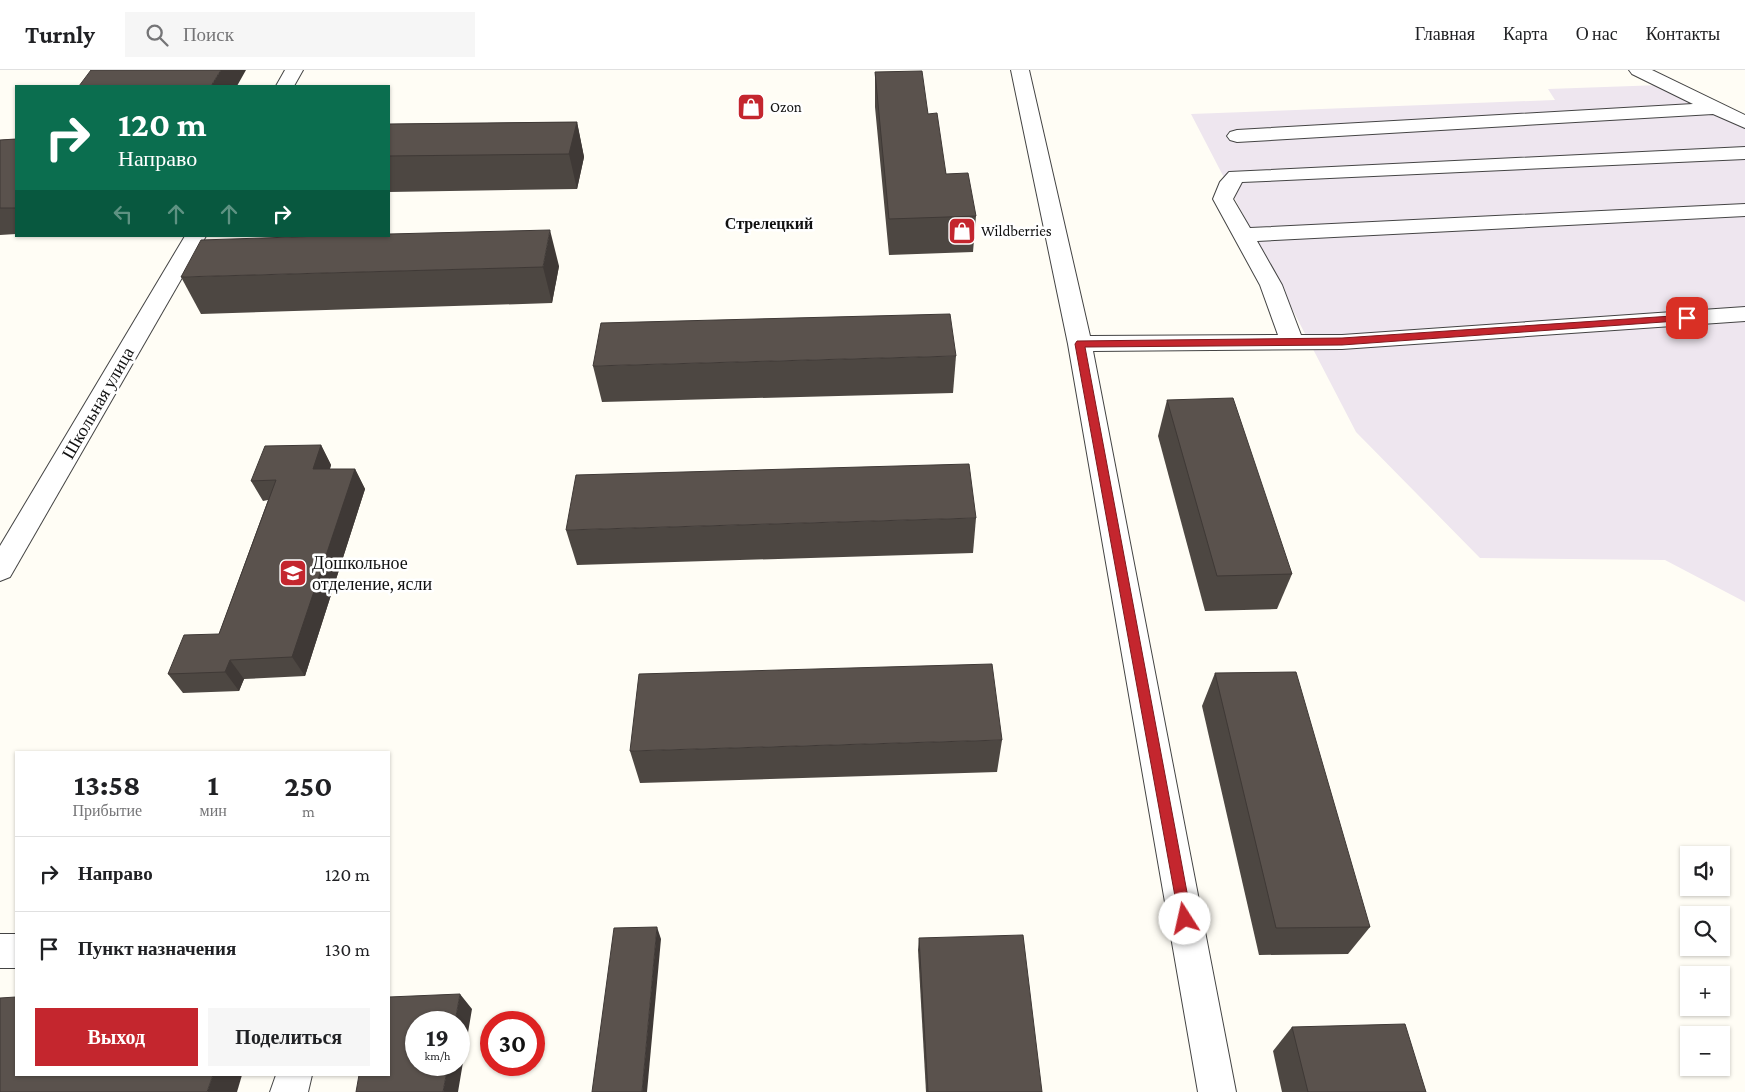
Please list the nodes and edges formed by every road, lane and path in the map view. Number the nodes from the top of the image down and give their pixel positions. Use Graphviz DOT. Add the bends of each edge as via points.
graph roads {
  1 [pos="294,70"];
  2 [pos="1020,70"];
  3 [pos="1638,70"];
  4 [pos="285,85"];
  5 [pos="1717,108"];
  6 [pos="1745,122"];
  7 [pos="1236,136"];
  8 [pos="1745,153"];
  9 [pos="1745,210"];
  10 [pos="1243,235"];
  11 [pos="195,237"];
  12 [pos="1745,314"];
  13 [pos="1292,342"];
  14 [pos="1080,344"];
  15 [pos="0,570"];
  16 [pos="0,951"];
  17 [pos="15,951"];
  18 [pos="294,1076"];
  19 [pos="289,1092"];
  20 [pos="1217,1092"];
  1 -- 4 [label="street"];
  2 -- 14 [label="street"];
  3 -- 5 [label="street"];
  5 -- 6 [label="street"];
  5 -- 7 [label="street"];
  8 -- 10 [label="street" via="1236,176 1223,199"];
  9 -- 10 [label="street"];
  10 -- 13 [label="street" via="1271,285"];
  11 -- 15 [label="street, Школьная улица"];
  12 -- 13 [label="street" via="1342,342"];
  13 -- 14 [label="street"];
  14 -- 20 [label="street"];
  16 -- 17 [label="street"];
  18 -- 19 [label="street"];
}
